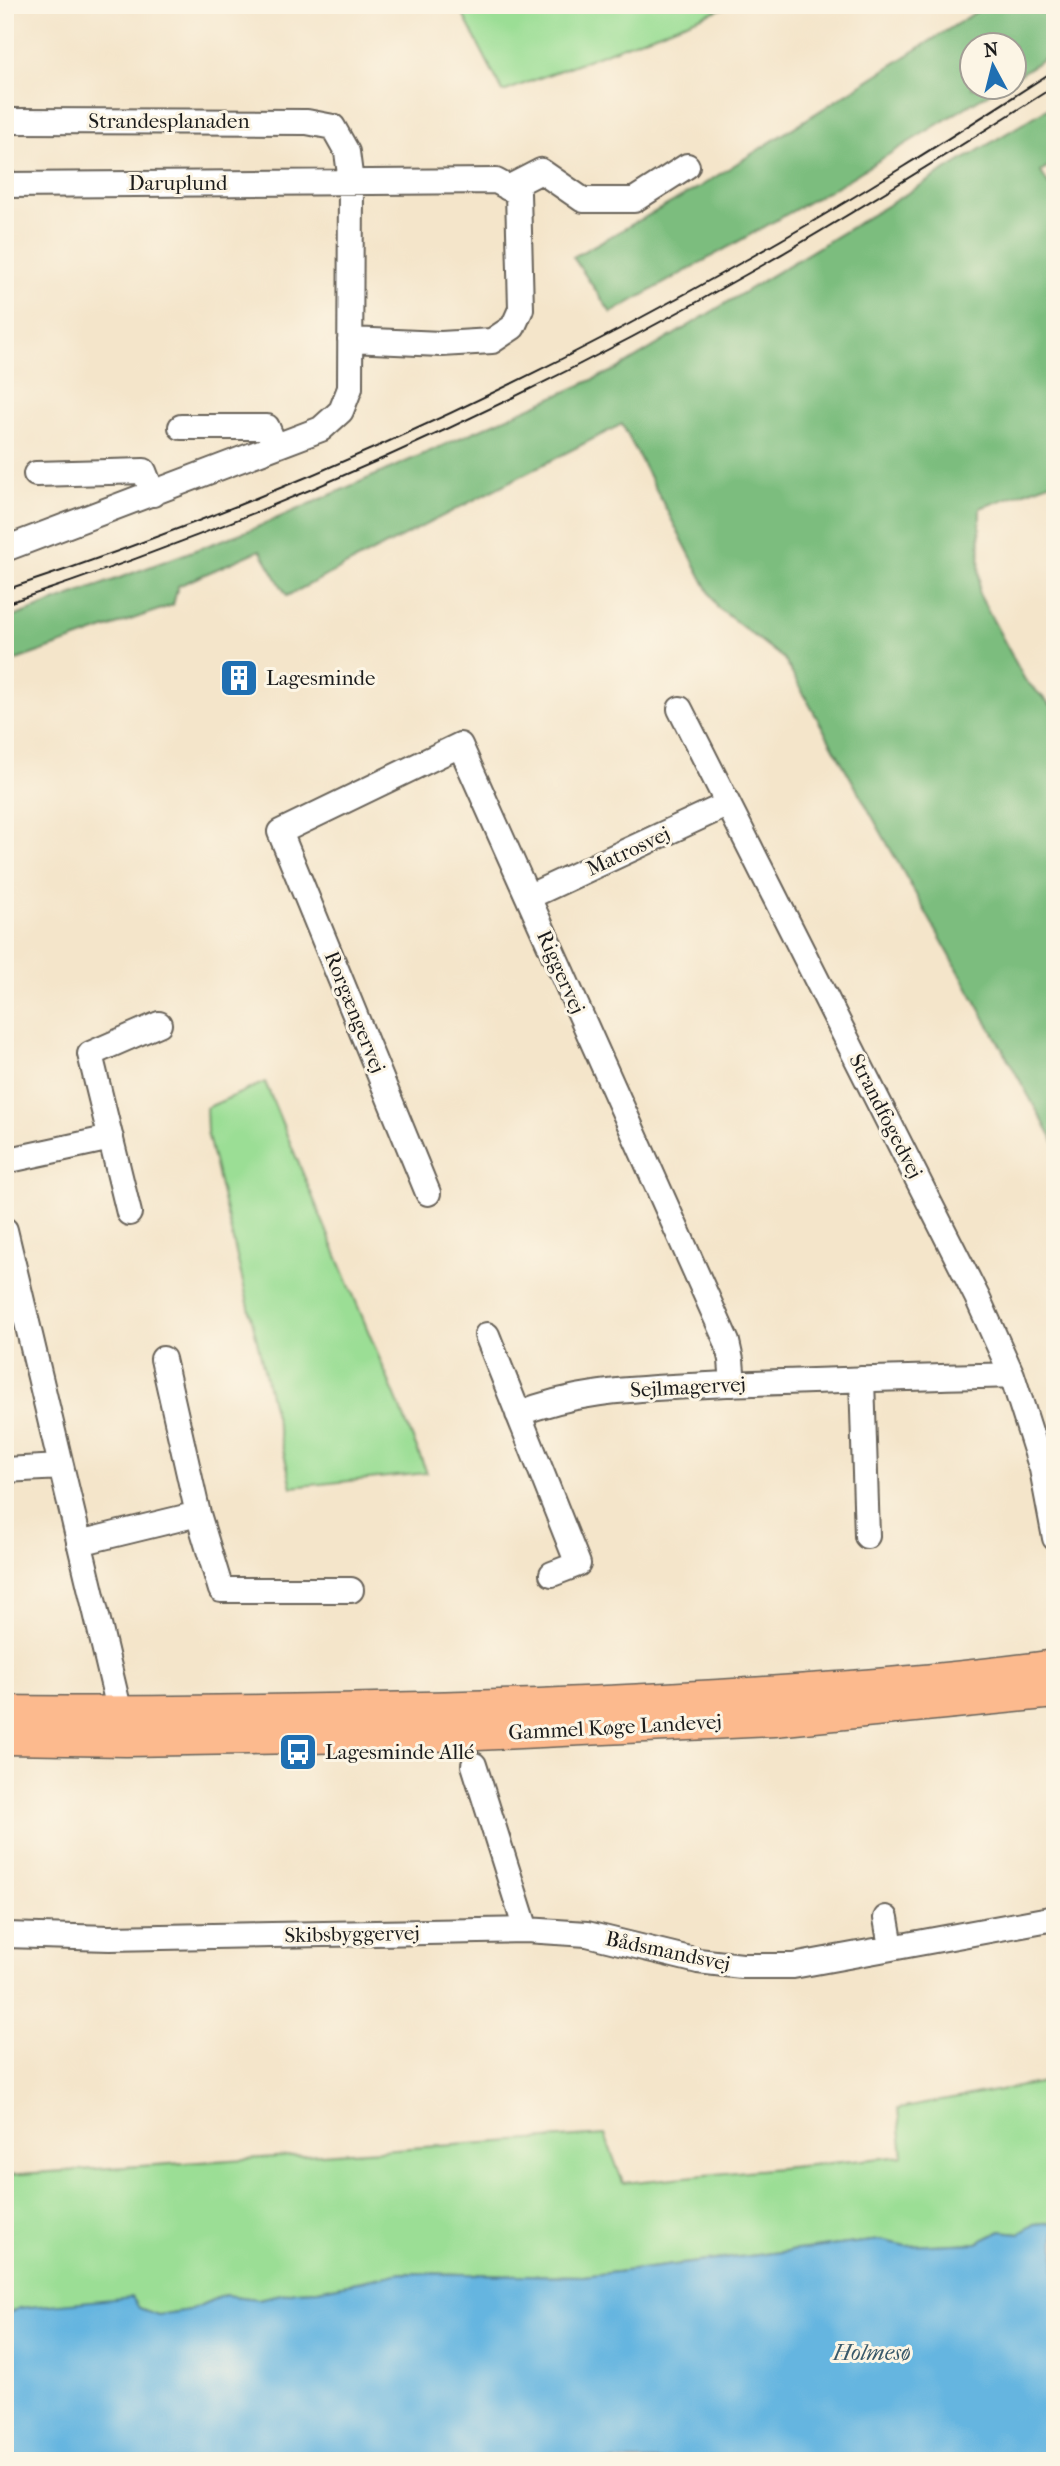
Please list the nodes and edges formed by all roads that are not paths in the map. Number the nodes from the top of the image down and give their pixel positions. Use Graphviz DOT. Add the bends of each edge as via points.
graph roads {
  1 [pos="5,121"];
  2 [pos="687,166"];
  3 [pos="351,182"];
  4 [pos="5,185"];
  5 [pos="508,188"];
  6 [pos="351,340"];
  7 [pos="181,427"];
  8 [pos="275,446"];
  9 [pos="36,474"];
  10 [pos="153,494"];
  11 [pos="10,540"];
  12 [pos="680,709"];
  13 [pos="728,804"];
  14 [pos="280,832"];
  15 [pos="528,897"];
  16 [pos="159,1024"];
  17 [pos="111,1138"];
  18 [pos="5,1161"];
  19 [pos="428,1193"];
  20 [pos="129,1213"];
  21 [pos="5,1230"];
  22 [pos="487,1335"];
  23 [pos="163,1359"];
  24 [pos="1012,1375"];
  25 [pos="862,1379"];
  26 [pos="733,1384"];
  27 [pos="518,1414"];
  28 [pos="61,1467"];
  29 [pos="5,1471"];
  30 [pos="198,1514"];
  31 [pos="867,1536"];
  32 [pos="1055,1538"];
  33 [pos="79,1543"];
  34 [pos="552,1574"];
  35 [pos="351,1590"];
  36 [pos="1055,1666"];
  37 [pos="1055,1692"];
  38 [pos="5,1712"];
  39 [pos="123,1727"];
  40 [pos="5,1738"];
  41 [pos="474,1765"];
  42 [pos="886,1918"];
  43 [pos="1055,1918"];
  44 [pos="526,1930"];
  45 [pos="5,1935"];
  46 [pos="891,1947"];
  1 -- 3 [label="street, Strandesplanaden" via="307,122 333,128 347,152"];
  2 -- 5 [label="street" via="634,200 583,200 541,171"];
  3 -- 4 [label="street, Daruplund"];
  3 -- 5 [label="street, Daruplund" via="496,181"];
  3 -- 6 [label="street"];
  5 -- 6 [label="street" via="518,193 521,309 513,327 492,341"];
  6 -- 8 [label="street" via="350,388 341,411 321,429"];
  7 -- 8 [label="street" via="267,427"];
  8 -- 10 [label="street"];
  9 -- 10 [label="street" via="144,471"];
  10 -- 11 [label="street"];
  12 -- 13 [label="street, Strandfogedvej"];
  13 -- 15 [label="street, Matrosvej"];
  13 -- 24 [label="street, Strandfogedvej" via="978,1297"];
  14 -- 15 [label="street, Riggervej" via="460,745"];
  14 -- 19 [label="street, Rorgængervej"];
  15 -- 26 [label="street, Riggervej" via="727,1342"];
  16 -- 17 [label="street" via="90,1054"];
  17 -- 18 [label="street"];
  17 -- 20 [label="street"];
  21 -- 28 [label="street"];
  22 -- 27 [label="street"];
  23 -- 30 [label="street"];
  24 -- 25 [label="street, Sejlmagervej"];
  24 -- 32 [label="street, Strandfogedvej" via="1042,1469"];
  25 -- 26 [label="street, Sejlmagervej"];
  25 -- 31 [label="street"];
  26 -- 27 [label="street, Sejlmagervej" via="607,1391"];
  27 -- 34 [label="street" via="578,1564"];
  28 -- 29 [label="street"];
  28 -- 33 [label="street"];
  30 -- 33 [label="street"];
  30 -- 35 [label="street" via="221,1590"];
  33 -- 39 [label="street"];
  36 -- 39 [label="main road, Gammel Køge Landevej" via="666,1700"];
  37 -- 39 [label="main road, Gammel Køge Landevej" via="774,1720 477,1734"];
  38 -- 39 [label="main road, Gammel Køge Landevej"];
  39 -- 40 [label="main road, Gammel Køge Landevej"];
  41 -- 44 [label="street"];
  42 -- 46 [label="street"];
  43 -- 46 [label="street, Bådsmandsvej"];
  44 -- 45 [label="street, Skibsbyggervej" via="110,1938"];
  44 -- 46 [label="street, Bådsmandsvej" via="587,1934 698,1961 742,1966 793,1966"];
}
